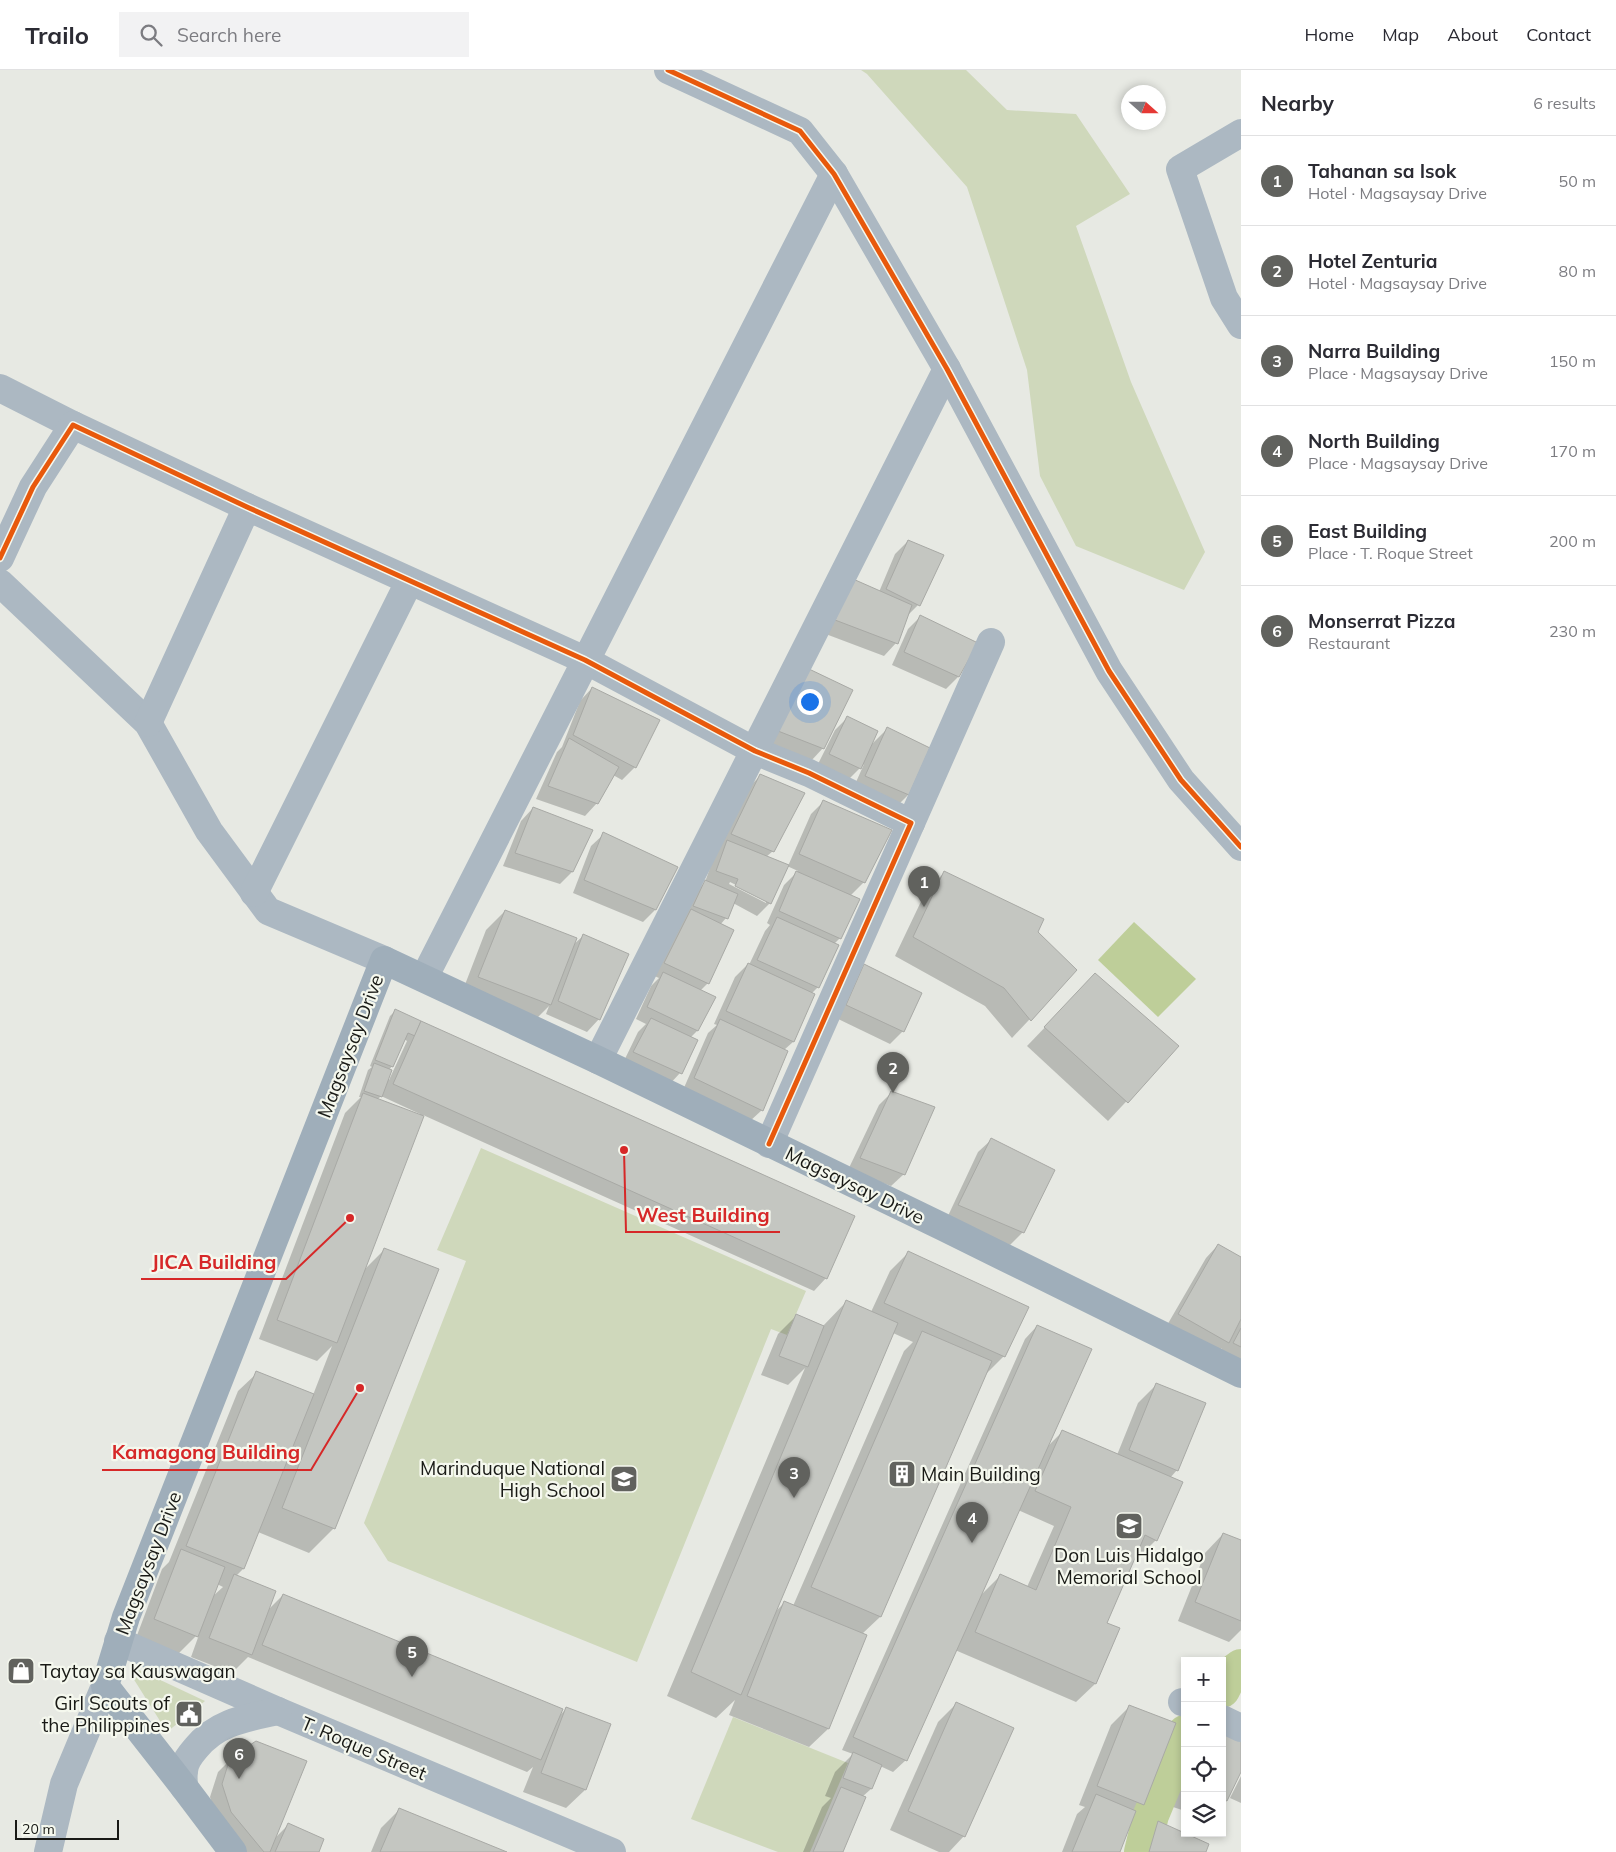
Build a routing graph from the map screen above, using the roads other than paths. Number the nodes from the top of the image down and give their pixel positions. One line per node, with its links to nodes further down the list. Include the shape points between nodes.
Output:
1 (668, 70): 3 (street, via 800,131)
2 (1241, 133): 4 (street, via 1180,169)
3 (834, 174): 6 (street); 14 (street)
4 (1233, 293): 5 (street)
5 (1241, 325)
6 (947, 369): 16 (street); 18 (street, via 1109,671 1181,780)
7 (0, 388): 8 (street)
8 (73, 425): 9 (street); 10 (street, via 32,487)
9 (247, 507): 12 (street); 15 (street)
10 (0, 558)
11 (0, 582): 15 (street)
12 (409, 582): 14 (street); 19 (street)
13 (991, 642): 17 (street)
14 (585, 660): 16 (street); 21 (street)
15 (148, 723): 19 (street, via 209,831)
16 (755, 751): 17 (street); 22 (street)
17 (911, 822): 23 (street)
18 (1241, 846)
19 (254, 893): 20 (street, via 268,911)
20 (384, 960): 21 (main road, Magsaysay Drive); 25 (main road, Magsaysay Drive)
21 (424, 978): 22 (main road, Magsaysay Drive)
22 (598, 1060): 23 (main road, Magsaysay Drive)
23 (769, 1144): 24 (main road, Magsaysay Drive)
24 (1241, 1374)
25 (118, 1641): 26 (main road, Magsaysay Drive); 27 (street, T. Roque Street)
26 (105, 1686): 28 (main road); 29 (street, via 64,1784)
27 (278, 1711): 28 (street, via 238,1719 218,1728 188,1758); 31 (street, T. Roque Street)
28 (184, 1787): 30 (main road)
29 (48, 1852)
30 (233, 1852)
31 (612, 1852)

